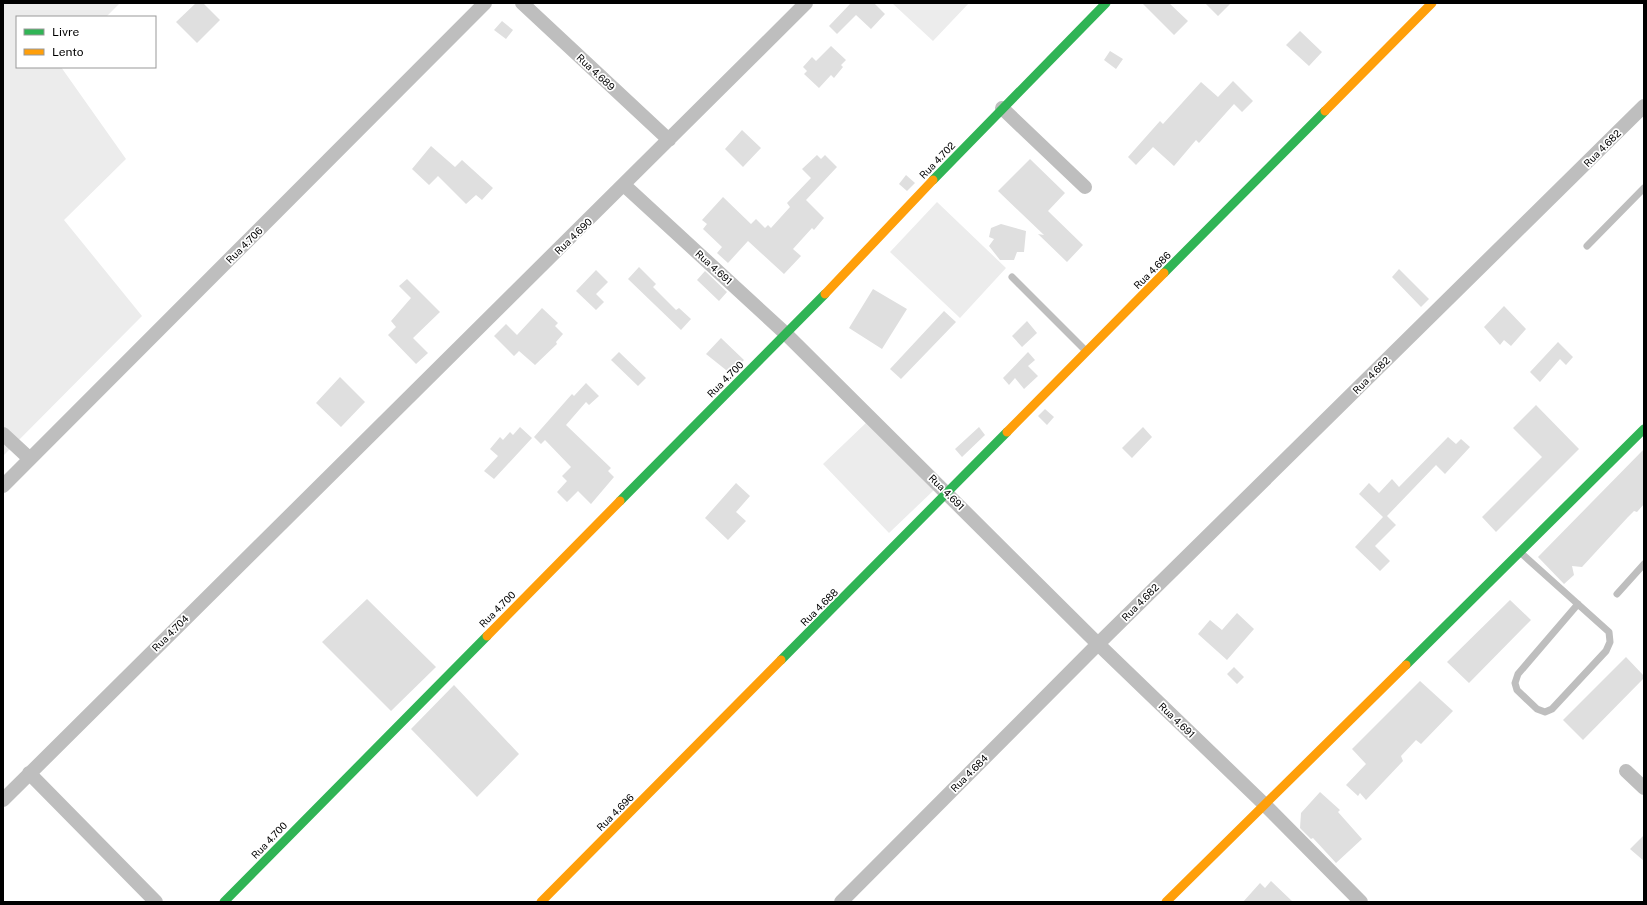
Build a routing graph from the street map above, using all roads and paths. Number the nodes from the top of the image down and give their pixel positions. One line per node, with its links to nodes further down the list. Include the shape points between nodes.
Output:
1 (484, 3): 18 (street, Rua 4.706)
2 (522, 3): 8 (street, Rua 4.689)
3 (806, 3): 8 (street, Rua 4.690)
4 (1106, 3): 7 (street, Rua 4.702)
5 (1432, 3): 15 (street, Rua 4.686)
6 (1644, 106): 26 (street, Rua 4.682)
7 (1002, 108): 10 (street); 14 (street, Rua 4.702)
8 (669, 140): 9 (street, Rua 4.690)
9 (624, 185): 14 (street, Rua 4.691); 19 (street, Rua 4.690)
10 (1085, 187)
11 (1644, 188): 12 (lane)
12 (1587, 246)
13 (1012, 276): 15 (lane)
14 (786, 334): 21 (street, Rua 4.691); 34 (street, Rua 4.700)
15 (1086, 351): 21 (street, Rua 4.686)
16 (1644, 429): 22 (street)
17 (3, 434): 18 (street)
18 (30, 459): 20 (street, Rua 4.706)
19 (338, 466): 29 (street, Rua 4.704)
20 (3, 486)
21 (947, 492): 26 (street, Rua 4.691); 27 (street, Rua 4.688)
22 (1519, 551): 25 (lane); 32 (street)
23 (1644, 564): 24 (lane)
24 (1617, 594)
25 (1578, 604): 25 (lane, via 1609,632 1610,642 1606,651 1552,709 1545,712 1537,709 1517,690 1515,683 1518,674)
26 (1098, 644): 32 (street, Rua 4.691); 36 (street, Rua 4.684)
27 (706, 737): 35 (street, Rua 4.696)
28 (1626, 771): 30 (street)
29 (29, 773): 31 (street, Rua 4.704); 33 (street)
30 (1644, 788)
31 (3, 800)
32 (1264, 804): 37 (street); 38 (street, Rua 4.691)
33 (156, 902)
34 (224, 902)
35 (541, 902)
36 (841, 902)
37 (1166, 902)
38 (1361, 902)

